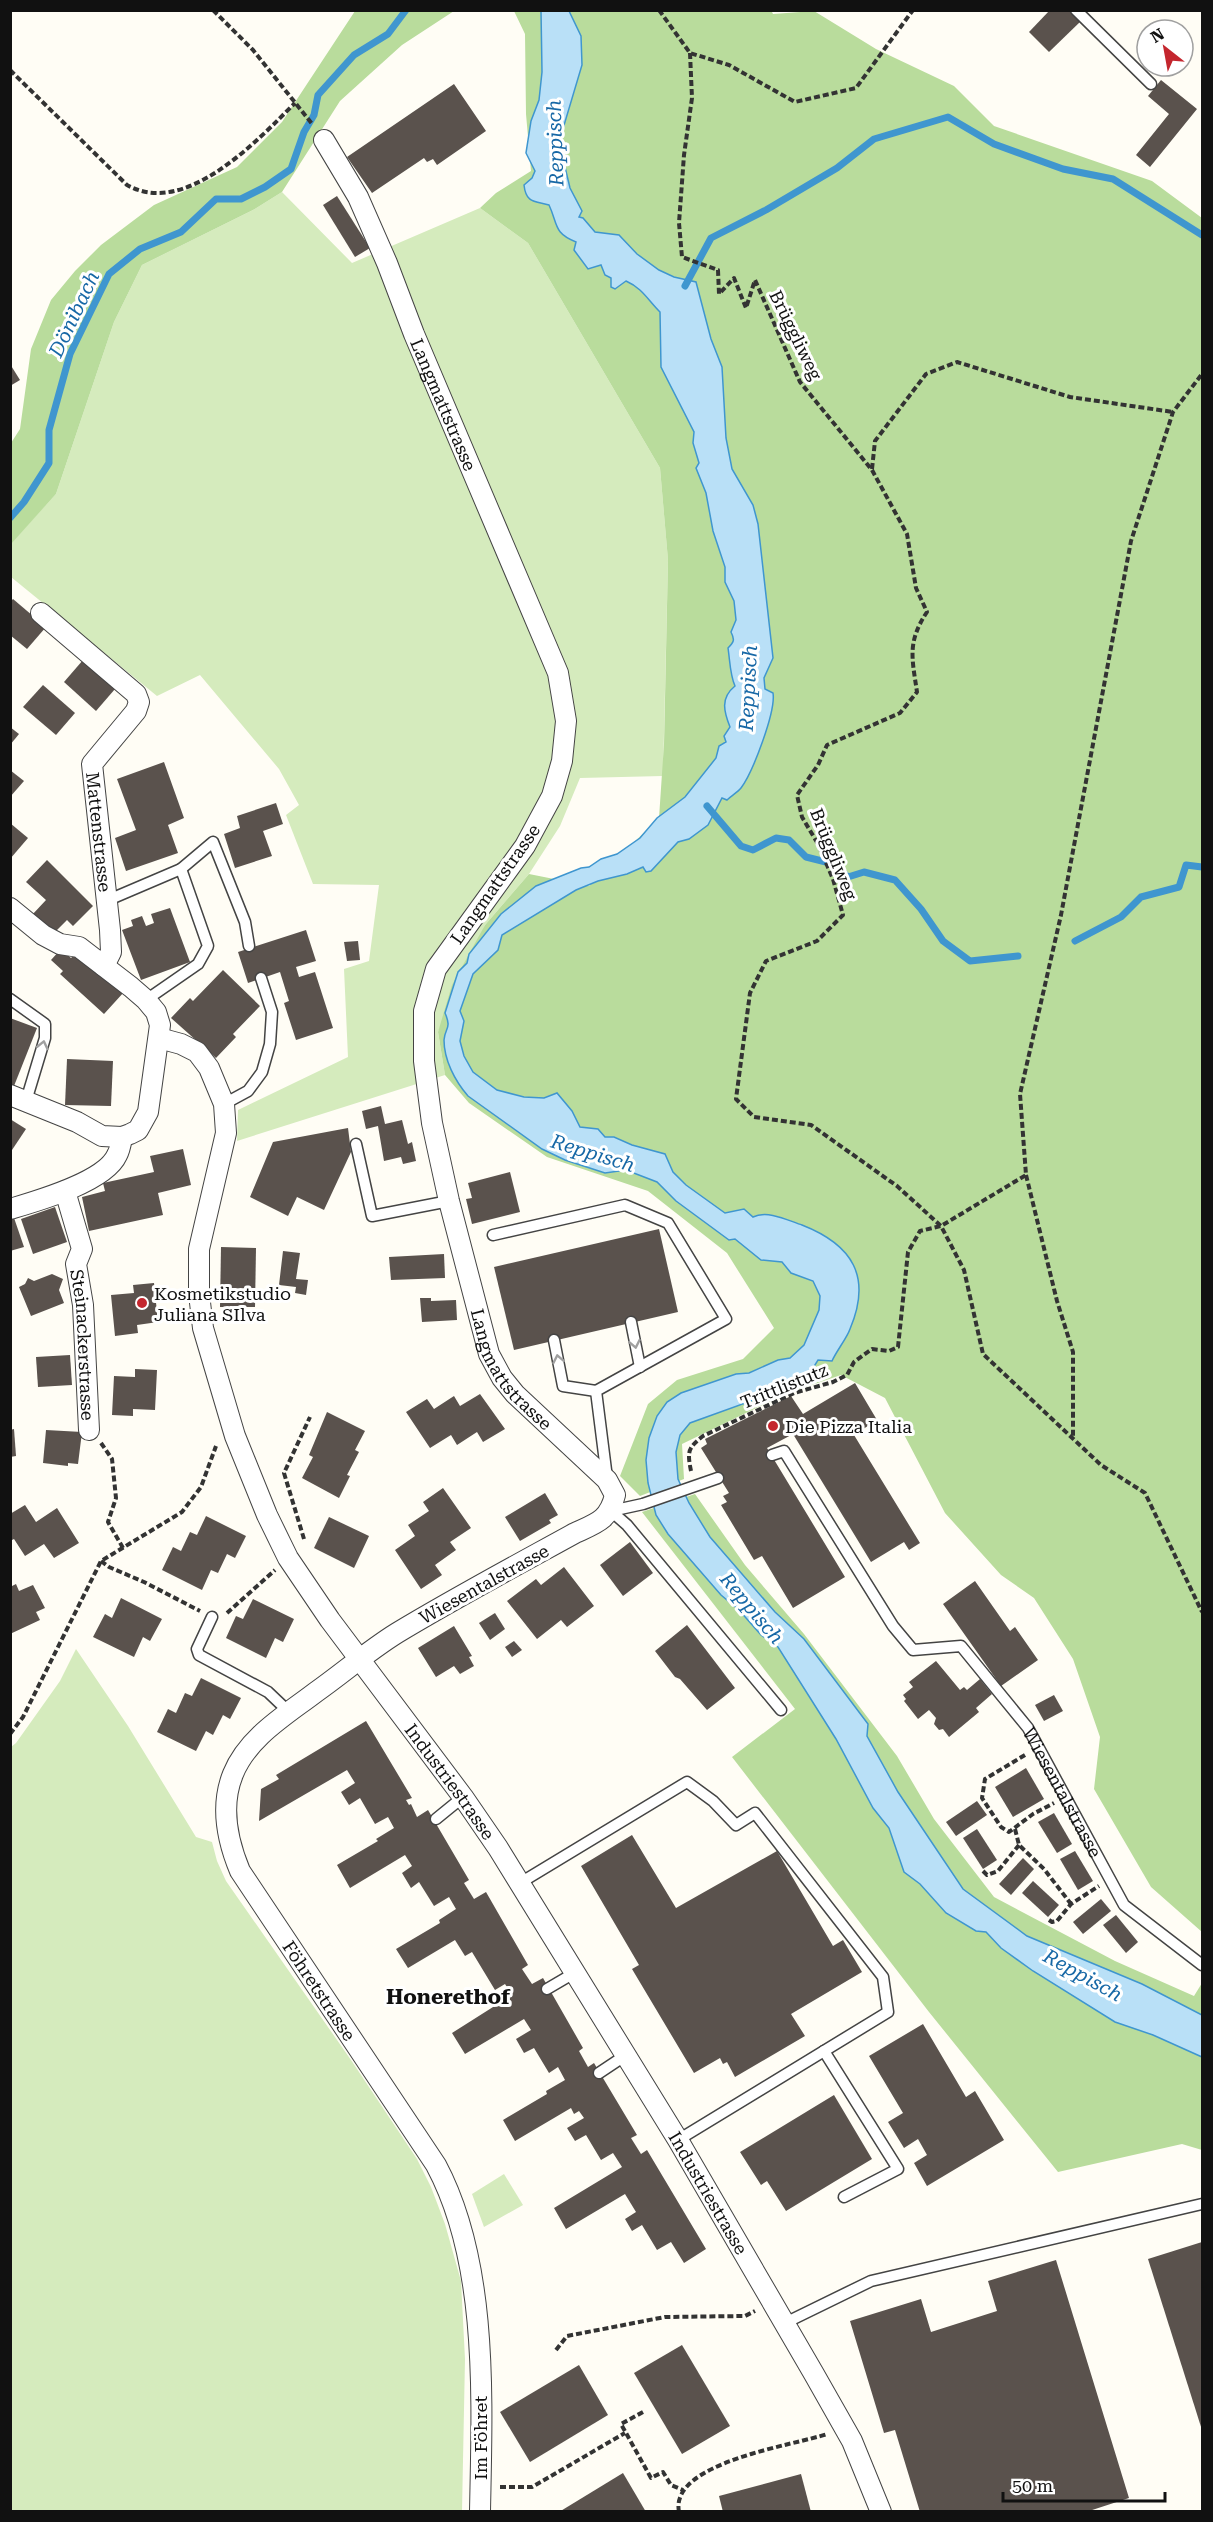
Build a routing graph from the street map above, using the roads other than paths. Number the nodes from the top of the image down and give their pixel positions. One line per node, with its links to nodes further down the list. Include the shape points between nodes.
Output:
1 (1076, 10): 2 (lane)
2 (1151, 84)
3 (319, 133): 19 (street, Langmattstrasse, via 358,197 539,624 558,673 566,721 562,760 552,796 525,846 436,969 424,1011 424,1061)
4 (41, 613): 6 (street, Mattenstrasse, via 136,694 139,702 136,711 92,764)
5 (181, 869): 6 (lane); 8 (lane, via 213,842 244,922); 12 (lane, via 208,946 198,964)
6 (106, 901): 9 (street, Mattenstrasse, via 111,952)
7 (10, 908): 9 (street, via 43,934 60,944 79,947)
8 (249, 946)
9 (104, 966): 12 (street)
10 (261, 978): 15 (lane, via 272,1012 270,1044 262,1072 248,1091)
11 (10, 999): 14 (lane, one-way to 11, via 45,1038 45,1024)
12 (146, 1000): 13 (street, via 156,1012)
13 (159, 1038): 15 (street, Industriestrasse, via 197,1052); 16 (street, via 148,1112 138,1130)
14 (18, 1098): 16 (street, via 102,1136)
15 (224, 1104): 32 (street, Industriestrasse, via 226,1133 199,1249 203,1328 235,1436 267,1515 288,1558)
16 (122, 1137): 18 (street, via 117,1157 98,1174)
17 (356, 1144): 19 (lane, via 372,1216)
18 (65, 1191): 20 (street); 26 (street, Steinackerstrasse, via 82,1249 76,1264 83,1305)
19 (448, 1201): 29 (street, Langmattstrasse, via 481,1328 502,1378 514,1394)
20 (10, 1209)
21 (493, 1235): 24 (lane, via 625,1205 668,1223 726,1319)
22 (631, 1322): 24 (lane, one-way to 24)
23 (554, 1340): 25 (lane, one-way to 23, via 563,1386)
24 (640, 1366): 25 (lane)
25 (596, 1391): 29 (lane)
26 (89, 1430)
27 (772, 1455): 38 (lane, Wiesentalstrasse, via 784,1451 893,1626 913,1650 961,1646 1028,1728 1124,1905)
28 (718, 1478): 30 (lane)
29 (607, 1480): 30 (street, via 615,1495)
30 (611, 1511): 32 (street, Wiesentalstrasse, via 600,1521 451,1602); 33 (lane, via 627,1525)
31 (212, 1617): 34 (lane, via 197,1649 199,1655 268,1692)
32 (358, 1659): 34 (street, Föhretstrasse); 35 (street, Industriestrasse)
33 (781, 1710)
34 (289, 1712): 48 (street, Föhretstrasse, via 257,1737 233,1773 226,1803 231,1849 240,1871 446,2184 470,2259)
35 (463, 1797): 36 (lane); 37 (street, Industriestrasse)
36 (436, 1819)
37 (520, 1883): 39 (street, Industriestrasse); 41 (lane, via 687,1782 736,1825 755,1813 884,1977 888,2012)
38 (1203, 1965)
39 (576, 1972): 40 (lane); 42 (street, Industriestrasse)
40 (547, 1989)
41 (824, 2051): 44 (lane); 45 (lane, via 898,2169)
42 (626, 2055): 43 (lane); 44 (street, Industriestrasse)
43 (599, 2073)
44 (678, 2140): 47 (street, Industriestrasse)
45 (844, 2197)
46 (1203, 2205): 47 (lane, via 871,2281)
47 (785, 2323): 50 (street, Industriestrasse, via 844,2428)
48 (480, 2365): 49 (street, Im Föhret)
49 (480, 2511)
50 (881, 2511)

